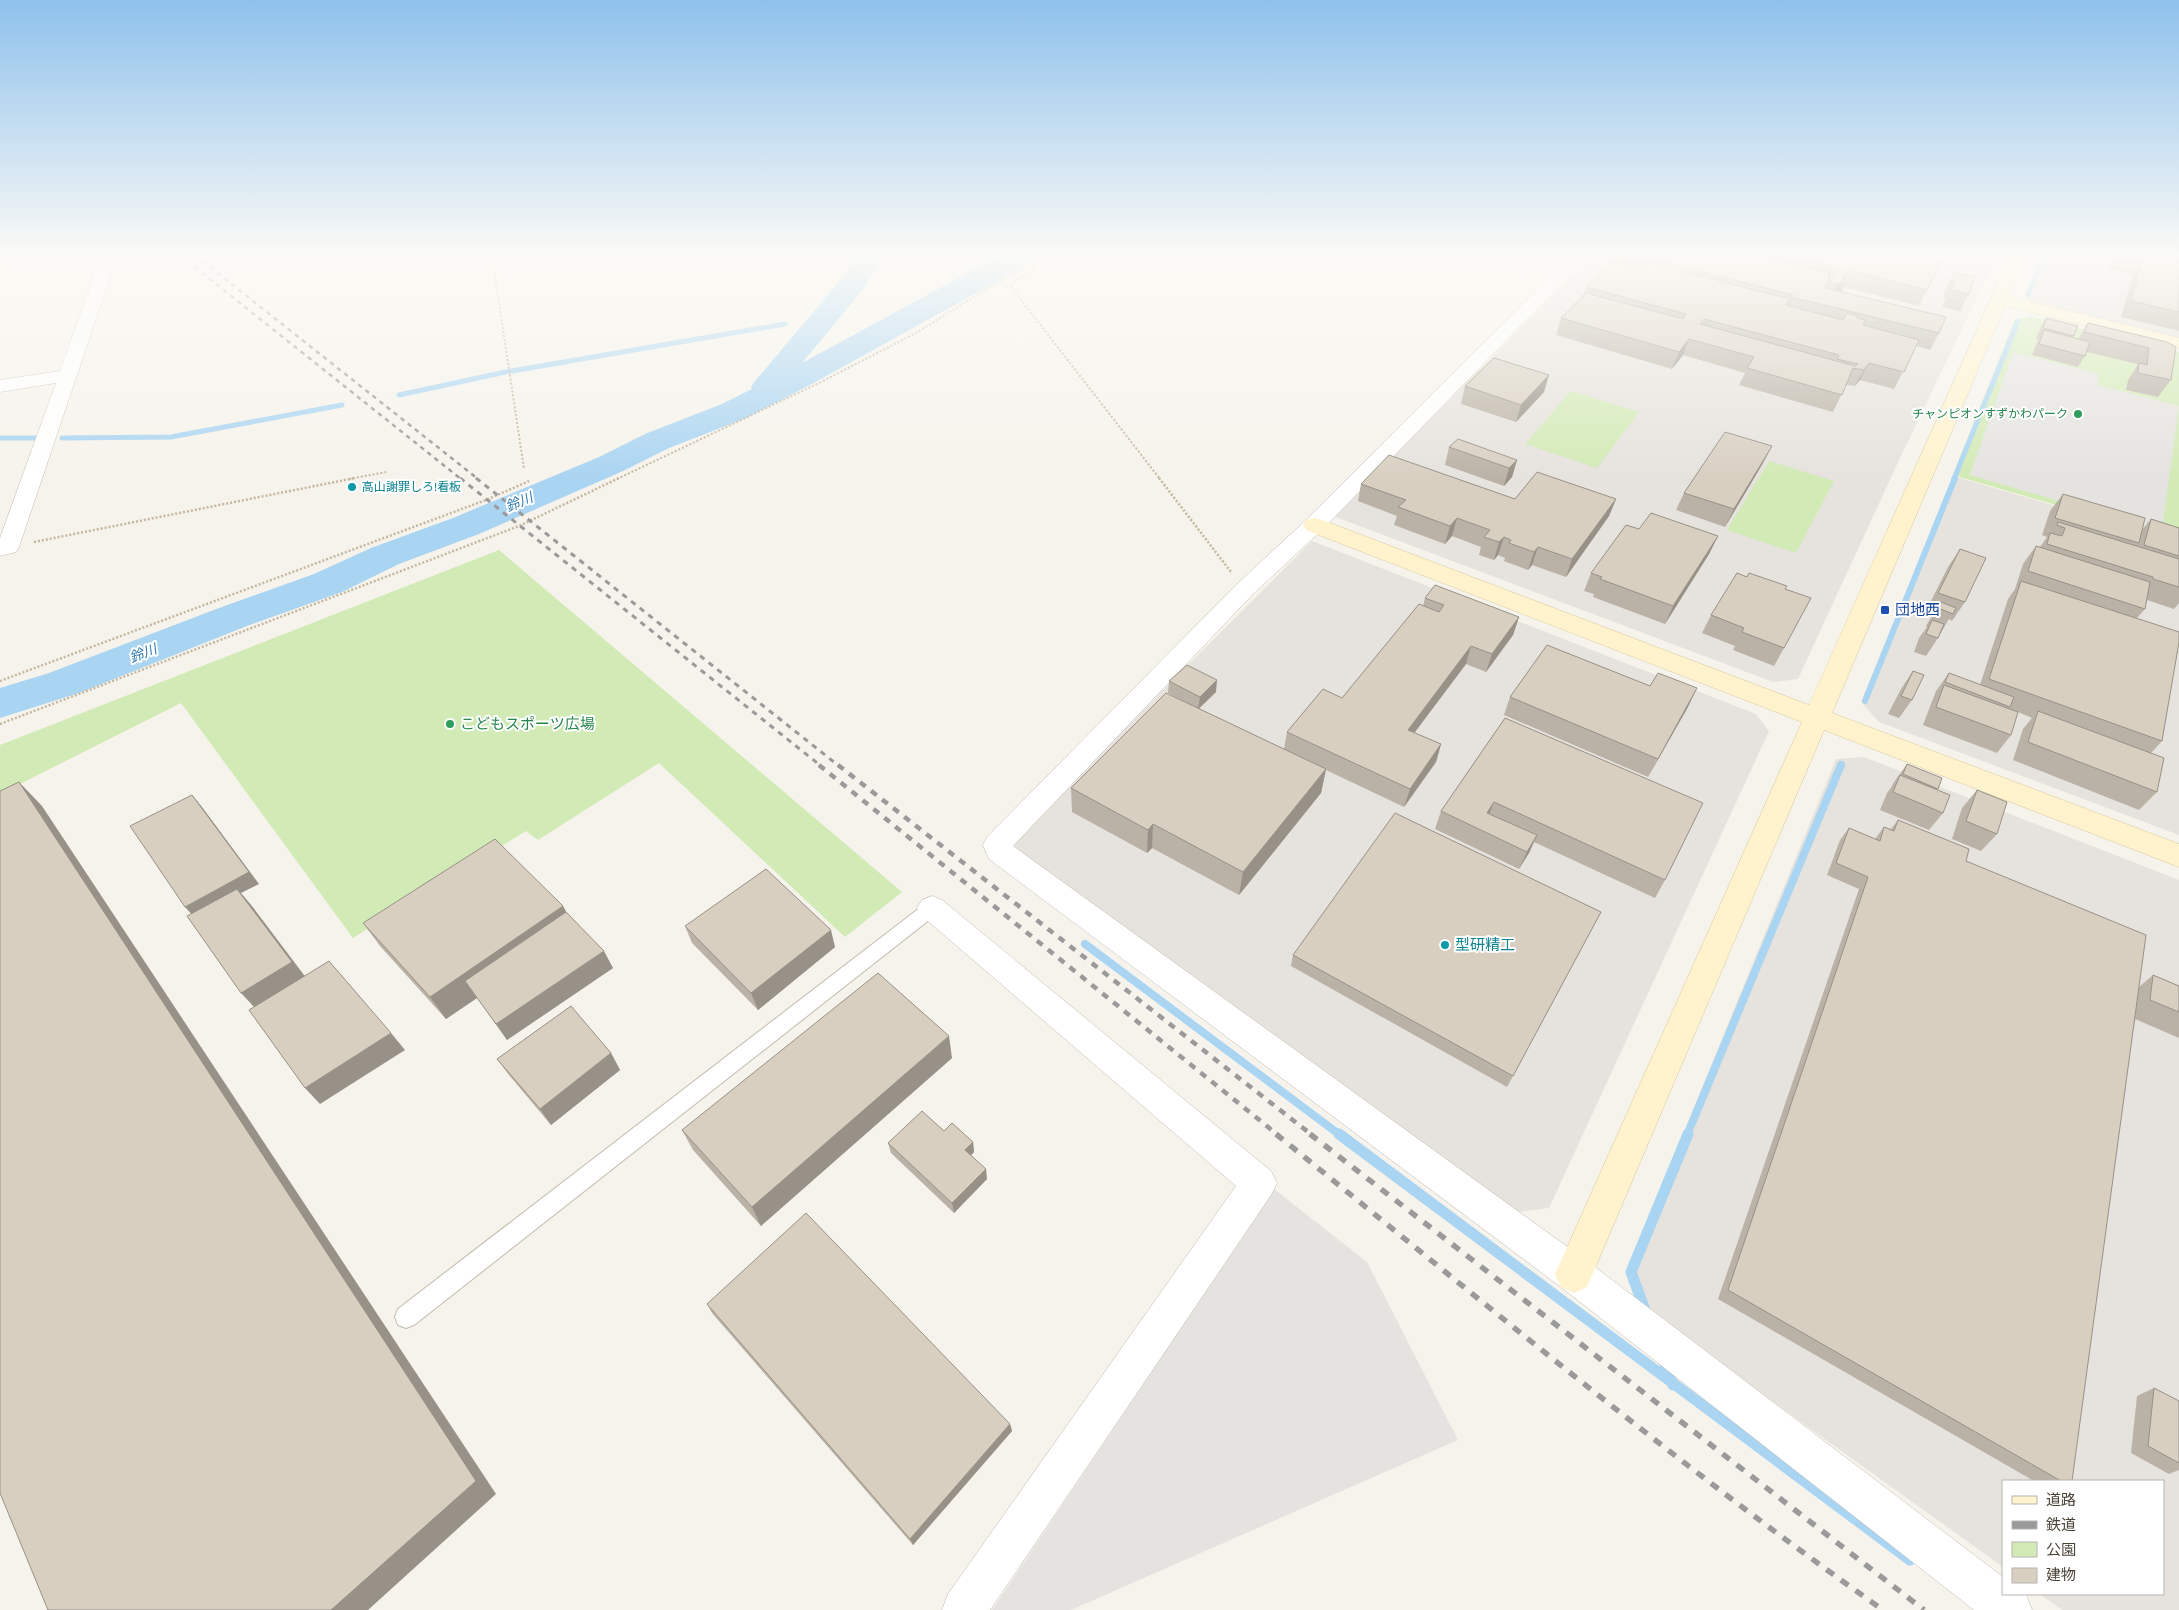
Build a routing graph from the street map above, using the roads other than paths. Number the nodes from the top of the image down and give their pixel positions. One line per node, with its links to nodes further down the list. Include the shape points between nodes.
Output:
1 (84, 331): 6 (street)
2 (1506, 331): 8 (street)
3 (1985, 331): 10 (street)
4 (2130, 331): 5 (street)
5 (2179, 343)
6 (69, 375): 7 (street); 9 (street)
7 (0, 386)
8 (1314, 525): 10 (street); 13 (street, via 1245,589 997,845 999,851)
9 (4, 548)
10 (1818, 718): 11 (street); 13 (street)
11 (2179, 856)
12 (932, 908): 14 (lane); 15 (street, via 1259,1182)
13 (1574, 1274): 16 (street)
14 (406, 1317)
15 (964, 1610)
16 (2010, 1610)

